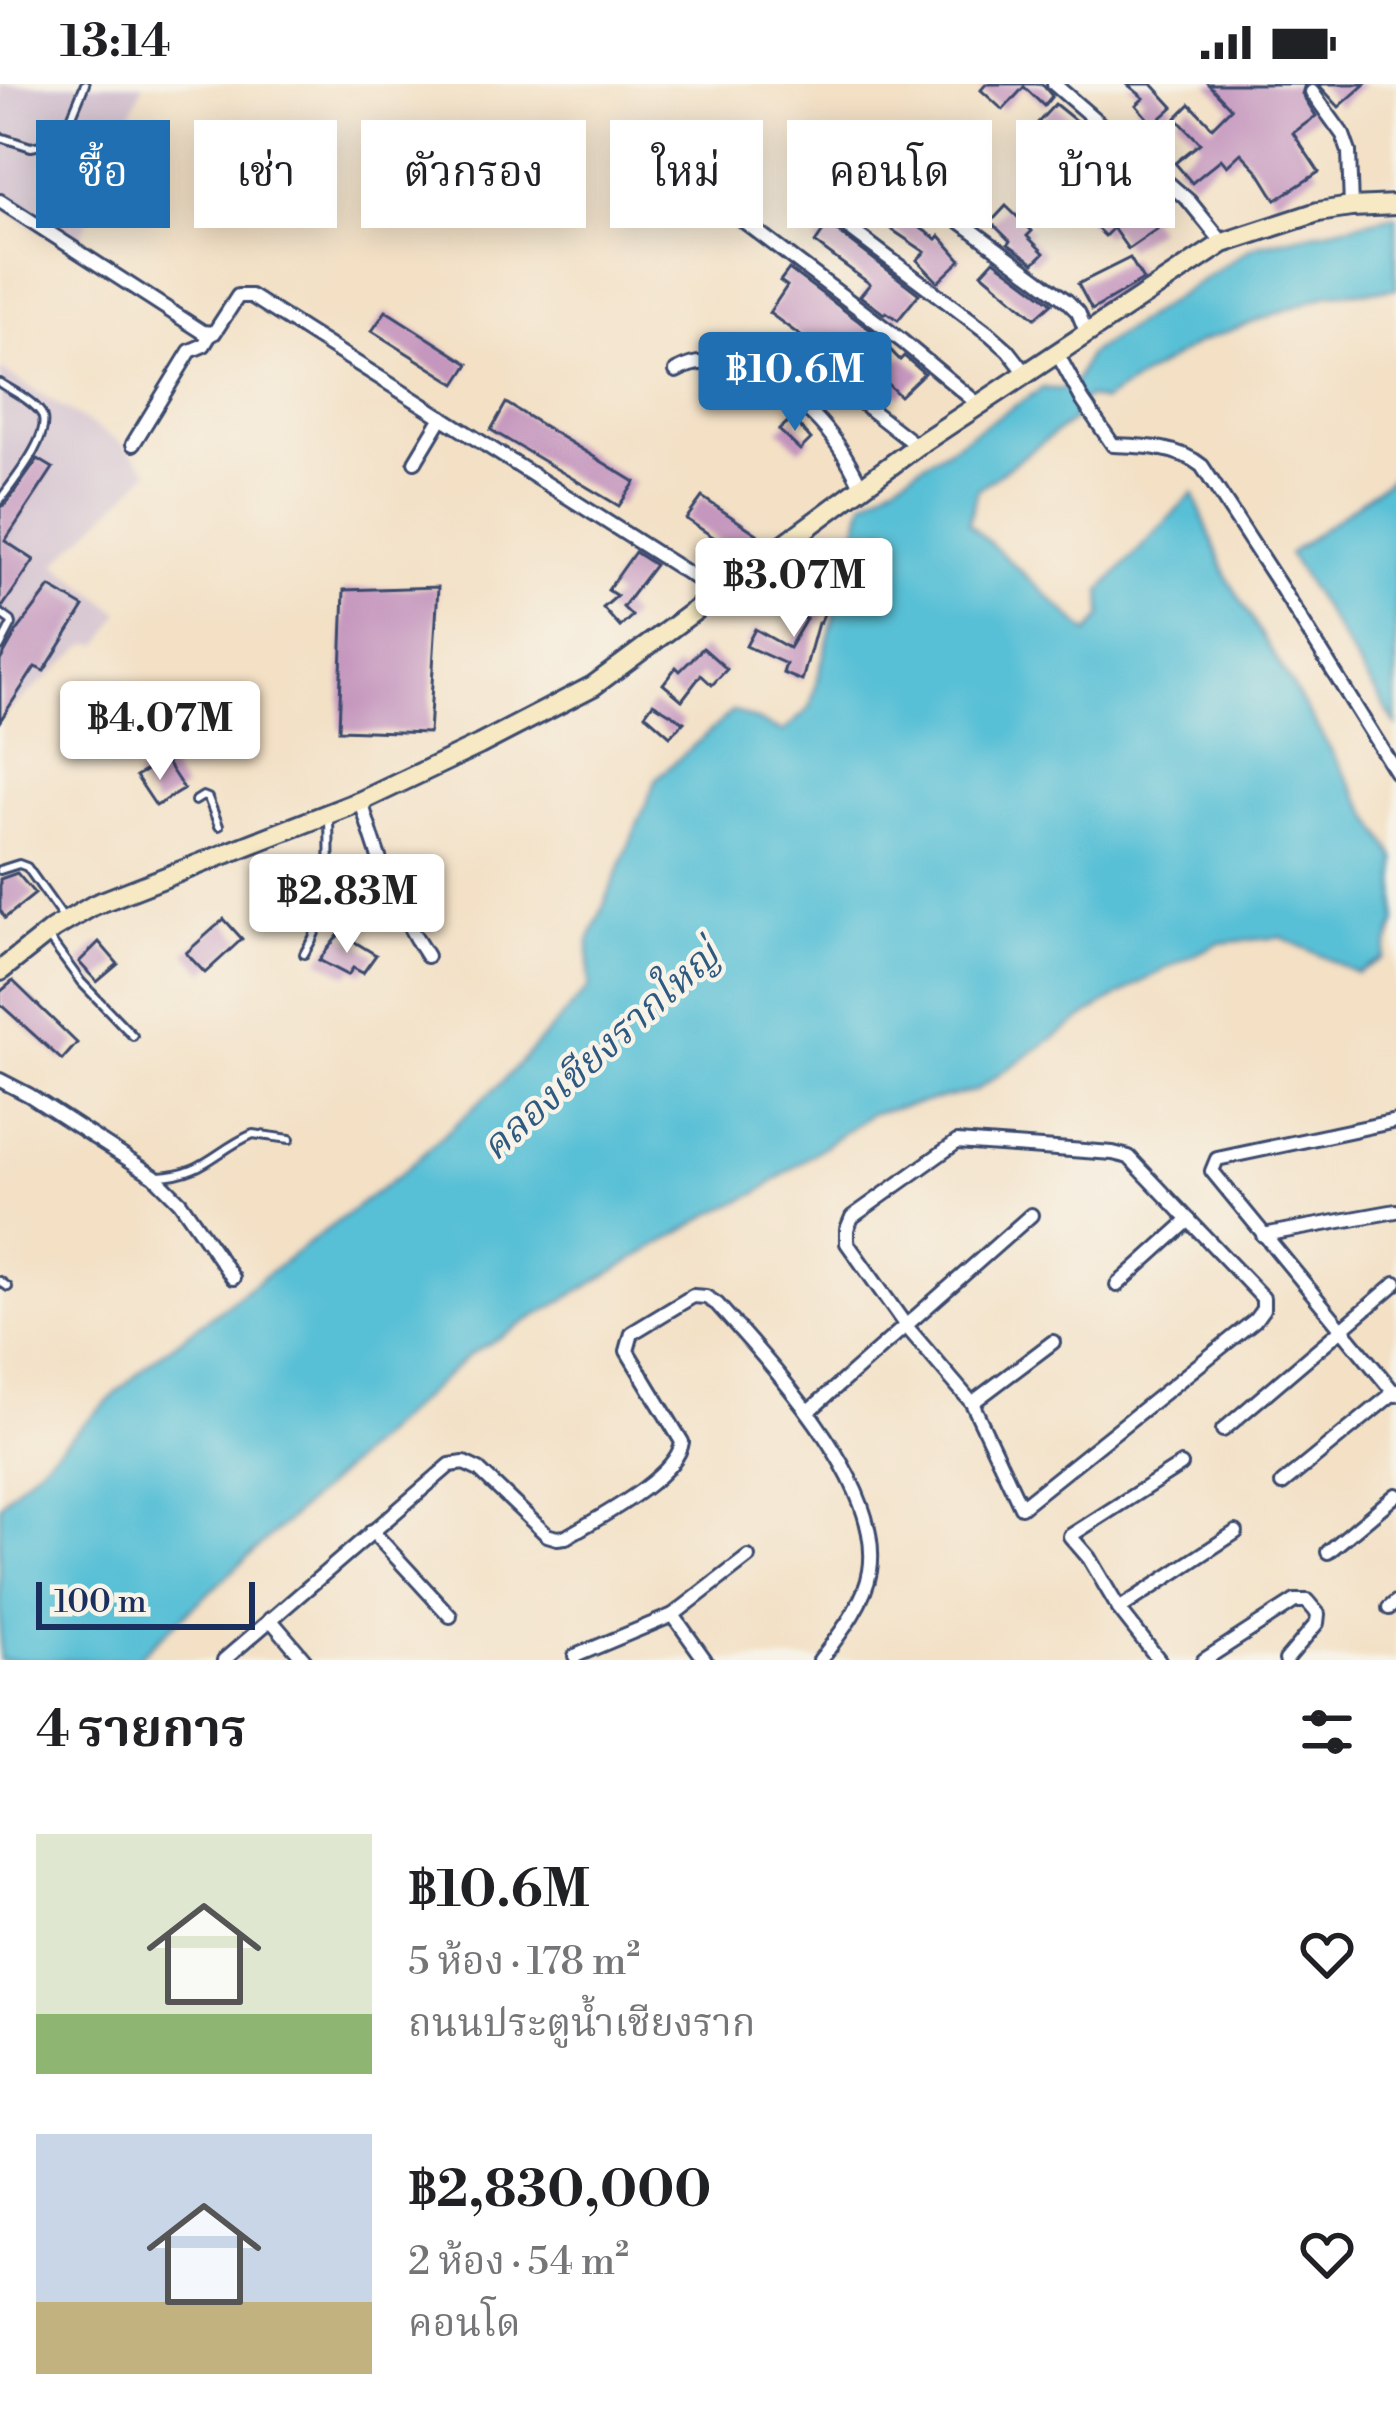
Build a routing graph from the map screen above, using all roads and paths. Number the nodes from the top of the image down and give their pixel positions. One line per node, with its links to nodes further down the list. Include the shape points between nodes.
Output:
1 (85, 84): 5 (lane, via 56,142 31,147)
2 (1054, 84): 4 (street)
3 (1312, 92): 9 (street, via 1349,152)
4 (1095, 120)
5 (0, 137)
6 (1175, 188): 13 (street)
7 (0, 200): 15 (street)
8 (1396, 206): 9 (street)
9 (1351, 207): 13 (street)
10 (752, 228): 21 (street)
11 (969, 228): 14 (street, via 1067,301)
12 (850, 229): 18 (street, via 991,334)
13 (1223, 243): 14 (street)
14 (1087, 334): 16 (street)
15 (210, 335): 22 (street, via 246,295); 23 (street, via 190,351)
16 (1057, 353): 18 (street); 31 (street, via 1113,445 1168,450 1202,466)
17 (676, 371): 26 (street, via 704,361 786,392 845,452)
18 (1026, 373): 21 (street)
19 (826, 375): 24 (street)
20 (0, 383): 27 (lane, via 44,418 35,448)
21 (978, 404): 24 (street)
22 (442, 417): 25 (street); 28 (street)
23 (134, 444)
24 (917, 446): 26 (street)
25 (415, 462)
26 (861, 486): 28 (street)
27 (0, 500)
28 (718, 593): 33 (street, via 593,686)
29 (0, 613): 30 (lane, via 11,621)
30 (1, 642)
31 (1396, 772)
32 (195, 801): 35 (lane, via 208,798)
33 (361, 801): 34 (street); 40 (street, via 385,880)
34 (329, 813): 37 (street, via 226,845); 39 (lane, via 326,908)
35 (219, 826)
36 (0, 870): 37 (lane, via 27,867)
37 (66, 922): 38 (street)
38 (46, 934): 41 (street); 42 (lane)
39 (304, 954)
40 (427, 956)
41 (0, 971)
42 (133, 1036)
43 (0, 1081): 46 (street)
44 (1396, 1121): 50 (street, via 1217,1159 1212,1171)
45 (290, 1139): 46 (lane, via 253,1134 194,1170)
46 (154, 1176): 51 (street)
47 (1396, 1211): 50 (street)
48 (1031, 1215): 54 (street)
49 (1189, 1220): 53 (street); 54 (street, via 1129,1156 957,1142 852,1217 847,1229 847,1243); 58 (street, via 1263,1298 1255,1320 1022,1507)
50 (1263, 1235): 55 (street)
51 (233, 1278)
52 (1396, 1283): 55 (street)
53 (1117, 1286)
54 (906, 1327): 58 (street); 59 (street)
55 (1341, 1329): 57 (street); 60 (street)
56 (1053, 1342): 58 (street)
57 (1395, 1392): 62 (street)
58 (972, 1402)
59 (808, 1412): 64 (street, via 717,1304 693,1296 628,1341 682,1442 675,1460 632,1498 556,1538 464,1463 449,1465); 76 (street, via 868,1523 870,1572 850,1621)
60 (1222, 1430)
61 (1181, 1465): 68 (street, via 1070,1536)
62 (1282, 1484)
63 (1396, 1495): 66 (street)
64 (372, 1531): 70 (street); 71 (street)
65 (1236, 1532): 68 (street)
66 (1328, 1552)
67 (748, 1557): 69 (street)
68 (1119, 1609): 77 (street)
69 (674, 1615): 72 (street); 75 (street)
70 (450, 1616)
71 (270, 1619): 73 (street); 74 (street)
72 (575, 1656)
73 (224, 1660)
74 (305, 1660)
75 (705, 1660)
76 (820, 1660)
77 (1159, 1660)
78 (1204, 1660): 79 (street, via 1301,1599 1317,1623)
79 (1286, 1660)

